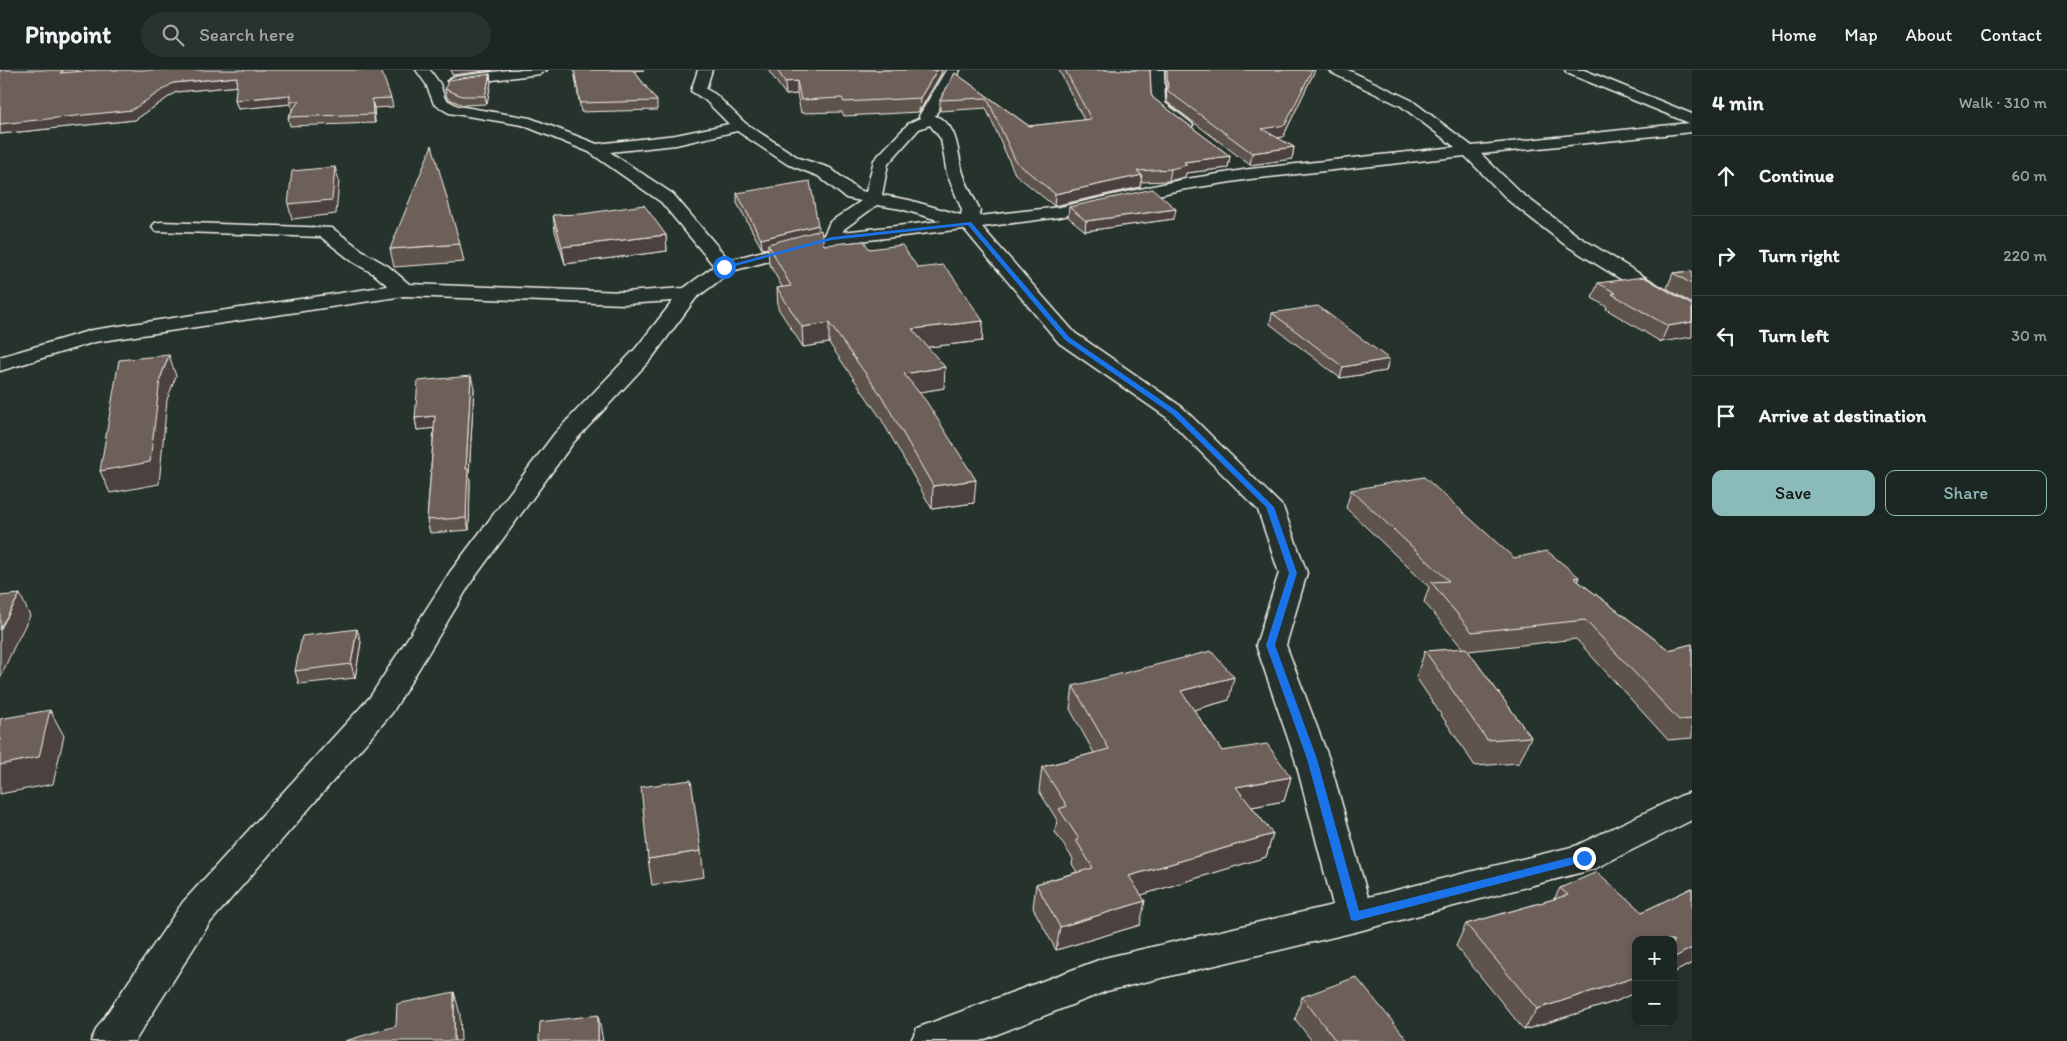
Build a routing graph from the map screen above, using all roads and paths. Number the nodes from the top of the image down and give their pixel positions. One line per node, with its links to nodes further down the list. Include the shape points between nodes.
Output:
1 (540, 70): 7 (street)
2 (953, 70): 9 (street, via 927,116)
3 (1157, 70): 12 (street, via 1158,105)
4 (1336, 70): 14 (street, via 1406,103)
5 (1572, 70): 8 (street)
6 (700, 71): 10 (street, via 698,91 710,97)
7 (428, 77): 13 (street, via 439,101 454,110 524,121)
8 (1692, 119)
9 (929, 120): 15 (street, via 914,126 880,163); 16 (street, via 935,121 949,139 955,174 971,210)
10 (740, 126): 13 (street, via 676,140); 15 (street, via 793,161 824,172 852,194)
11 (1692, 128): 14 (street)
12 (1196, 134)
13 (596, 149): 19 (street, via 666,198)
14 (1468, 150): 16 (street, via 1242,169 1060,212); 22 (street, via 1515,198 1571,240)
15 (873, 199): 16 (street); 18 (street, via 836,226)
16 (969, 223): 18 (street); 25 (street, via 1067,338 1174,412 1270,507 1293,573 1271,645 1312,759)
17 (161, 227): 20 (street, via 326,232)
18 (832, 239): 19 (street)
19 (724, 267): 21 (street)
20 (404, 290): 21 (street, via 624,298); 23 (street, via 92,336)
21 (688, 294): 26 (street, via 644,353 564,438 465,570 381,705 196,912)
22 (1692, 315)
23 (0, 364)
24 (1692, 805): 25 (street, via 1584,858)
25 (1355, 916): 27 (street, via 1104,975)
26 (112, 1041)
27 (932, 1041)

